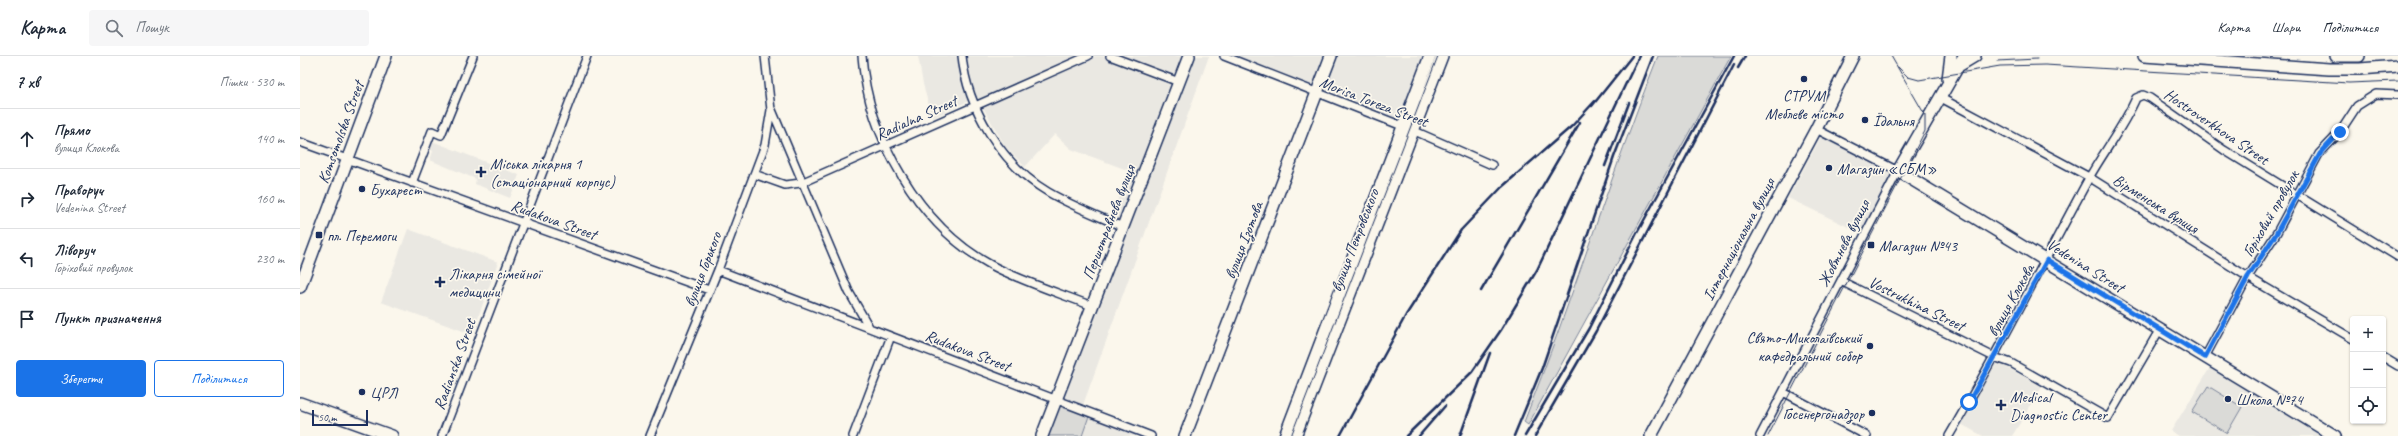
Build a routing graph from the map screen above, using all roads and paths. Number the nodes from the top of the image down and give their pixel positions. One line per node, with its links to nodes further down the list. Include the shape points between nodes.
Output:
1 (386, 56): 34 (main road, Komsomolska Street)
2 (472, 56): 39 (street, via 442,135 432,131)
3 (587, 56): 42 (street, Radianska Street)
4 (765, 56): 29 (street)
5 (862, 56): 33 (street, via 870,101)
6 (962, 56): 28 (street, via 966,81)
7 (1088, 56): 28 (street, Radialna Street)
8 (1110, 56): 23 (street)
9 (1189, 56): 23 (main road, Першотравнева вулиця)
10 (1224, 56): 24 (street, Morisa Toreza Street)
11 (1331, 56): 24 (main road, вулиця Ізотова)
12 (1430, 56): 30 (main road, вулиця Петровського)
13 (1442, 56): 30 (main road, вулиця Петровського)
14 (1853, 56): 31 (main road, Інтернаціональна вулиця)
15 (1951, 56): 25 (main road)
16 (1964, 56): 21 (main road, Жовтнева вулиця)
17 (1975, 56): 21 (main road)
18 (2144, 56): 22 (main road, via 2329,69)
19 (2336, 56): 20 (main road)
20 (2359, 56)
21 (1958, 66): 25 (main road, Жовтнева вулиця)
22 (2398, 66)
23 (1179, 82): 43 (main road, Першотравнева вулиця)
24 (1316, 94): 30 (street, Morisa Toreza Street); 69 (main road, вулиця Ізотова)
25 (1943, 94): 36 (main road, Жовтнева вулиця); 38 (street, Вірменська вулиця)
26 (2398, 94): 41 (street, Горіховий провулок, via 2376,94 2357,106 2340,132 2320,154)
27 (2143, 95): 38 (street, вулиця Клокова, via 2136,98); 41 (street, Hostroverkhova Street, via 2224,150)
28 (976, 106): 33 (street, Radialna Street); 43 (street, via 996,142 1011,161 1046,191)
29 (772, 110): 37 (street, вулиця Горького, via 765,145); 40 (street)
30 (1408, 129): 35 (street, Morisa Toreza Street); 70 (main road, вулиця Петровського); 71 (main road, вулиця Петровського)
31 (1816, 129): 36 (street, Vedenina Street); 72 (main road, Інтернаціональна вулиця)
32 (300, 142): 34 (street, Rudakova Street)
33 (886, 146): 40 (street, Radialna Street); 51 (street, via 900,175 928,212 971,251 991,264 1034,284)
34 (347, 160): 39 (street, Rudakova Street); 49 (main road, Komsomolska Street)
35 (1492, 165)
36 (1898, 171): 45 (main road, Vedenina Street); 48 (street, Жовтнева вулиця)
37 (754, 174): 40 (street, Radialna Street, via 785,185); 46 (street, вулиця Горького)
38 (2090, 177): 45 (street, вулиця Клокова); 47 (street, Вірменська вулиця)
39 (412, 183): 42 (street, Rudakova Street)
40 (802, 184): 52 (street, via 849,292)
41 (2297, 195): 44 (street, Hostroverkhova Street); 47 (street, Горіховий провулок)
42 (523, 223): 50 (street, Rudakova Street); 64 (street, Radianska Street)
43 (1123, 227): 51 (main road, Першотравнева вулиця)
44 (2398, 257)
45 (2047, 260): 53 (main road, Vedenina Street); 56 (street, вулиця Клокова)
46 (718, 270): 50 (street, вулиця Горького); 52 (street, Rudakova Street)
47 (2248, 277): 55 (street, Вірменська вулиця); 57 (street, Горіховий провулок)
48 (1842, 281): 56 (street, Vostrukhina Street); 60 (street, Жовтнева вулиця)
49 (300, 287)
50 (709, 290): 65 (street, вулиця Горького)
51 (1092, 306): 61 (main road, Першотравнева вулиця)
52 (869, 328): 54 (street, Rudakova Street)
53 (2160, 329): 56 (street, Vostrukhina Street, via 2108,418 2018,367); 57 (main road, Vedenina Street)
54 (891, 336): 61 (street, Rudakova Street); 66 (street)
55 (2350, 337)
56 (1994, 357): 75 (street, вулиця Клокова)
57 (2205, 357): 76 (main road, Vedenina Street)
58 (2386, 359): 59 (street)
59 (2398, 366)
60 (1783, 392): 73 (street, Жовтнева вулиця); 74 (street)
61 (1056, 399): 67 (main road, Першотравнева вулиця); 68 (street, Rudakova Street)
62 (300, 403): 63 (main road)
63 (392, 436)
64 (442, 436)
65 (650, 436)
66 (853, 436)
67 (1042, 436)
68 (1151, 436)
69 (1185, 436)
70 (1285, 436)
71 (1295, 436)
72 (1651, 436)
73 (1760, 436)
74 (1866, 436)
75 (1949, 436)
76 (2335, 436)

